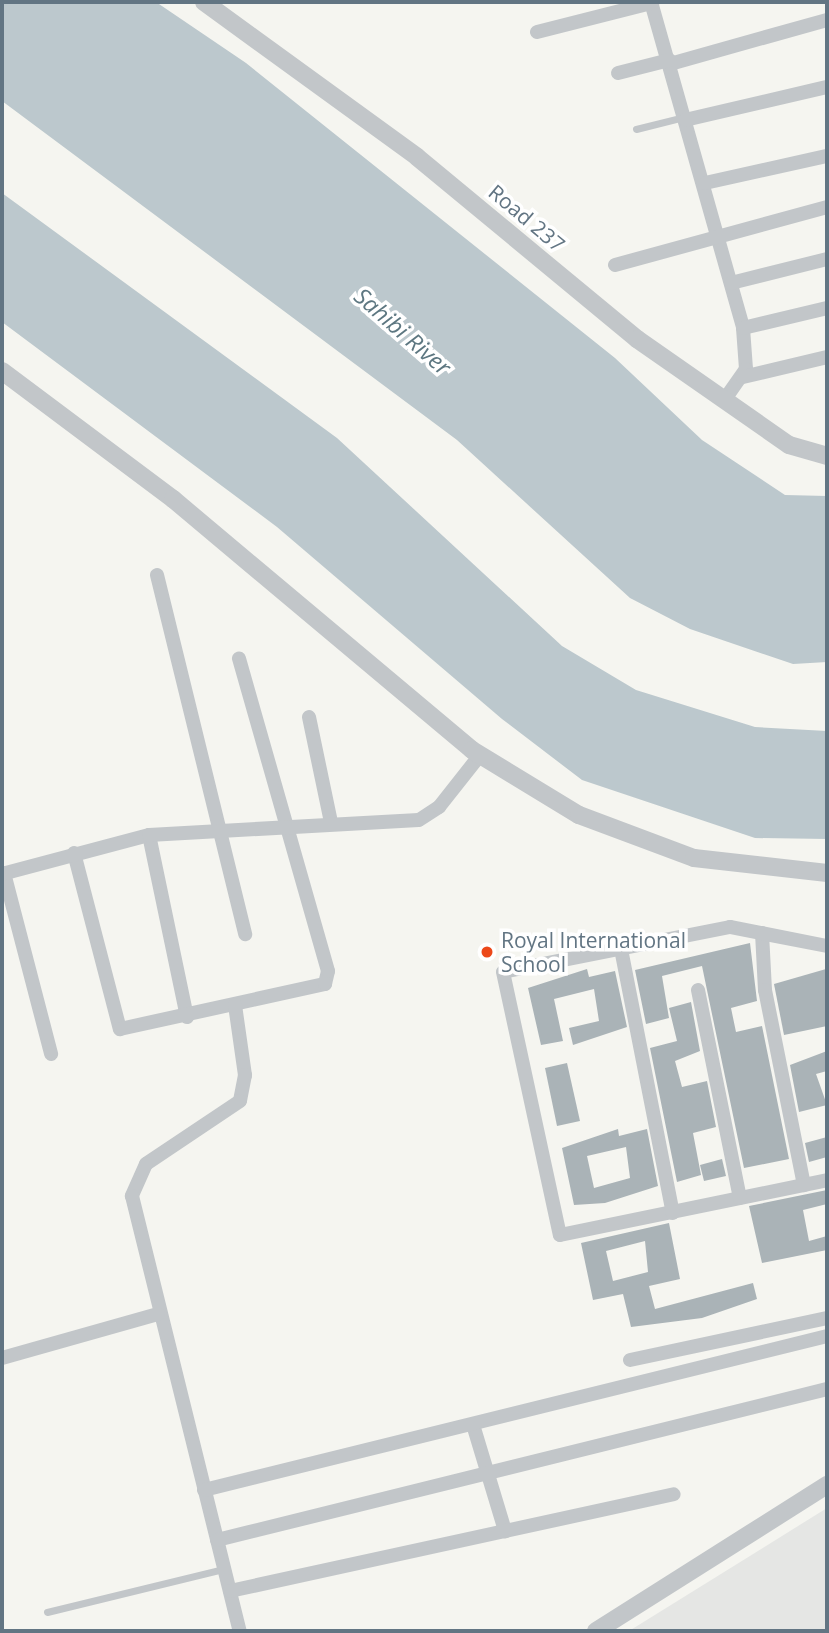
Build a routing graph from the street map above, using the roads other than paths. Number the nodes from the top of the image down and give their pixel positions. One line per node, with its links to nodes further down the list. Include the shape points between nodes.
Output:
1 (204, 2): 22 (street, Road 237, via 417,157 637,339)
2 (651, 3): 4 (street); 5 (street)
3 (827, 20): 5 (street)
4 (537, 32)
5 (670, 62): 6 (street); 8 (street)
6 (618, 73)
7 (827, 87): 8 (street)
8 (685, 118): 9 (lane); 11 (street)
9 (636, 129)
10 (827, 156): 11 (street)
11 (705, 183): 13 (street)
12 (827, 207): 13 (street)
13 (719, 234): 15 (street); 16 (street)
14 (827, 259): 16 (street)
15 (615, 265)
16 (731, 283): 18 (street)
17 (827, 307): 18 (street)
18 (743, 328): 21 (street)
19 (827, 357): 21 (street)
20 (2, 372): 27 (street, via 173,499)
21 (743, 377): 22 (street)
22 (724, 400): 23 (street, Road 237, via 789,445)
23 (827, 456)
24 (157, 575): 30 (street)
25 (240, 658): 29 (street)
26 (309, 717): 28 (street)
27 (480, 755): 28 (street, via 429,816); 33 (street, via 606,830 694,858)
28 (331, 822): 29 (street)
29 (288, 825): 30 (street); 40 (street, via 328,979 318,987)
30 (222, 830): 31 (street); 36 (street)
31 (149, 835): 32 (street); 41 (street)
32 (74, 853): 34 (street); 41 (street, via 120,1029)
33 (827, 873)
34 (3, 874): 42 (street)
35 (762, 933): 37 (street); 38 (street, via 730,927); 44 (street, via 765,990)
36 (245, 934)
37 (827, 946)
38 (621, 949): 46 (street); 46 (street, via 503,972 560,1235)
39 (698, 990): 45 (street)
40 (235, 1005): 41 (street); 47 (street, via 245,1076 240,1101 146,1164 132,1186)
41 (187, 1017)
42 (51, 1054)
43 (827, 1180): 44 (street)
44 (804, 1185): 45 (street)
45 (740, 1198): 46 (street)
46 (673, 1213)
47 (158, 1314): 50 (street); 56 (street)
48 (827, 1318): 51 (street)
49 (827, 1336): 53 (street)
50 (2, 1358)
51 (630, 1360)
52 (827, 1389): 54 (street)
53 (474, 1428): 54 (street); 56 (street)
54 (486, 1472): 58 (street); 59 (street)
55 (827, 1485): 64 (street)
56 (204, 1490): 59 (street)
57 (674, 1494): 58 (street)
58 (505, 1531): 61 (street)
59 (218, 1539): 60 (street)
60 (225, 1569): 61 (street); 62 (lane)
61 (230, 1591): 63 (street)
62 (47, 1612)
63 (240, 1631)
64 (596, 1631)

